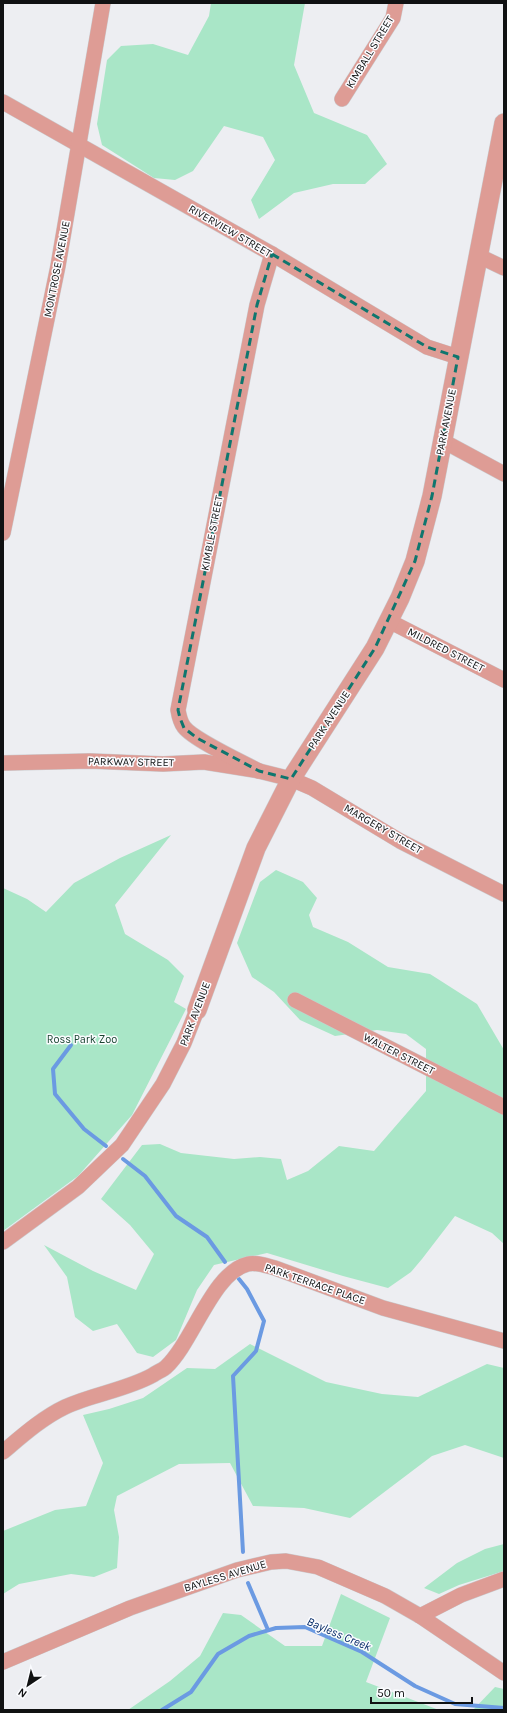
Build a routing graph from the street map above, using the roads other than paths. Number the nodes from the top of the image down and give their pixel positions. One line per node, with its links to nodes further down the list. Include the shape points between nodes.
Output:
1 (103, 3): 6 (street, MONTROSE AVENUE)
2 (396, 3): 3 (street, KIMBALL STREET, via 394,18)
3 (342, 99)
4 (3, 102): 6 (street, RIVERVIEW STREET)
5 (504, 123): 8 (street, PARK AVENUE)
6 (79, 144): 7 (street, RIVERVIEW STREET); 13 (street, MONTROSE AVENUE, via 58,266)
7 (272, 254): 10 (street, RIVERVIEW STREET, via 427,347); 17 (street, KIMBLE STREET, via 257,305 178,710 184,728 197,738)
8 (479, 256): 9 (street); 10 (street, PARK AVENUE)
9 (504, 268)
10 (458, 356): 11 (street, PARK AVENUE)
11 (442, 441): 12 (street); 14 (street, PARK AVENUE, via 422,538)
12 (504, 474)
13 (3, 533)
14 (389, 621): 15 (street, MILDRED STREET); 18 (street, PARK AVENUE, via 375,648)
15 (504, 680)
16 (3, 763): 17 (street, PARKWAY STREET, via 204,762)
17 (259, 771): 18 (street, MARGERY STREET)
18 (291, 779): 19 (street, MARGERY STREET, via 312,788 400,840); 21 (street, PARK AVENUE, via 256,848)
19 (504, 894)
20 (295, 1000): 22 (street, WALTER STREET)
21 (197, 1010): 23 (street, PARK AVENUE, via 163,1084 122,1145 78,1187)
22 (504, 1107)
23 (3, 1242)
24 (504, 1341): 25 (street, PARK TERRACE PLACE, via 383,1308 275,1268 248,1264 233,1270 221,1283 183,1346 166,1368 142,1381 64,1408 33,1427)
25 (3, 1452)
26 (504, 1579): 27 (street, via 461,1595)
27 (420, 1616): 28 (street, BAYLESS AVENUE, via 385,1596 318,1567 286,1561 272,1562 237,1570 130,1608); 29 (street, BAYLESS AVENUE)
28 (4, 1664)
29 (504, 1673)

